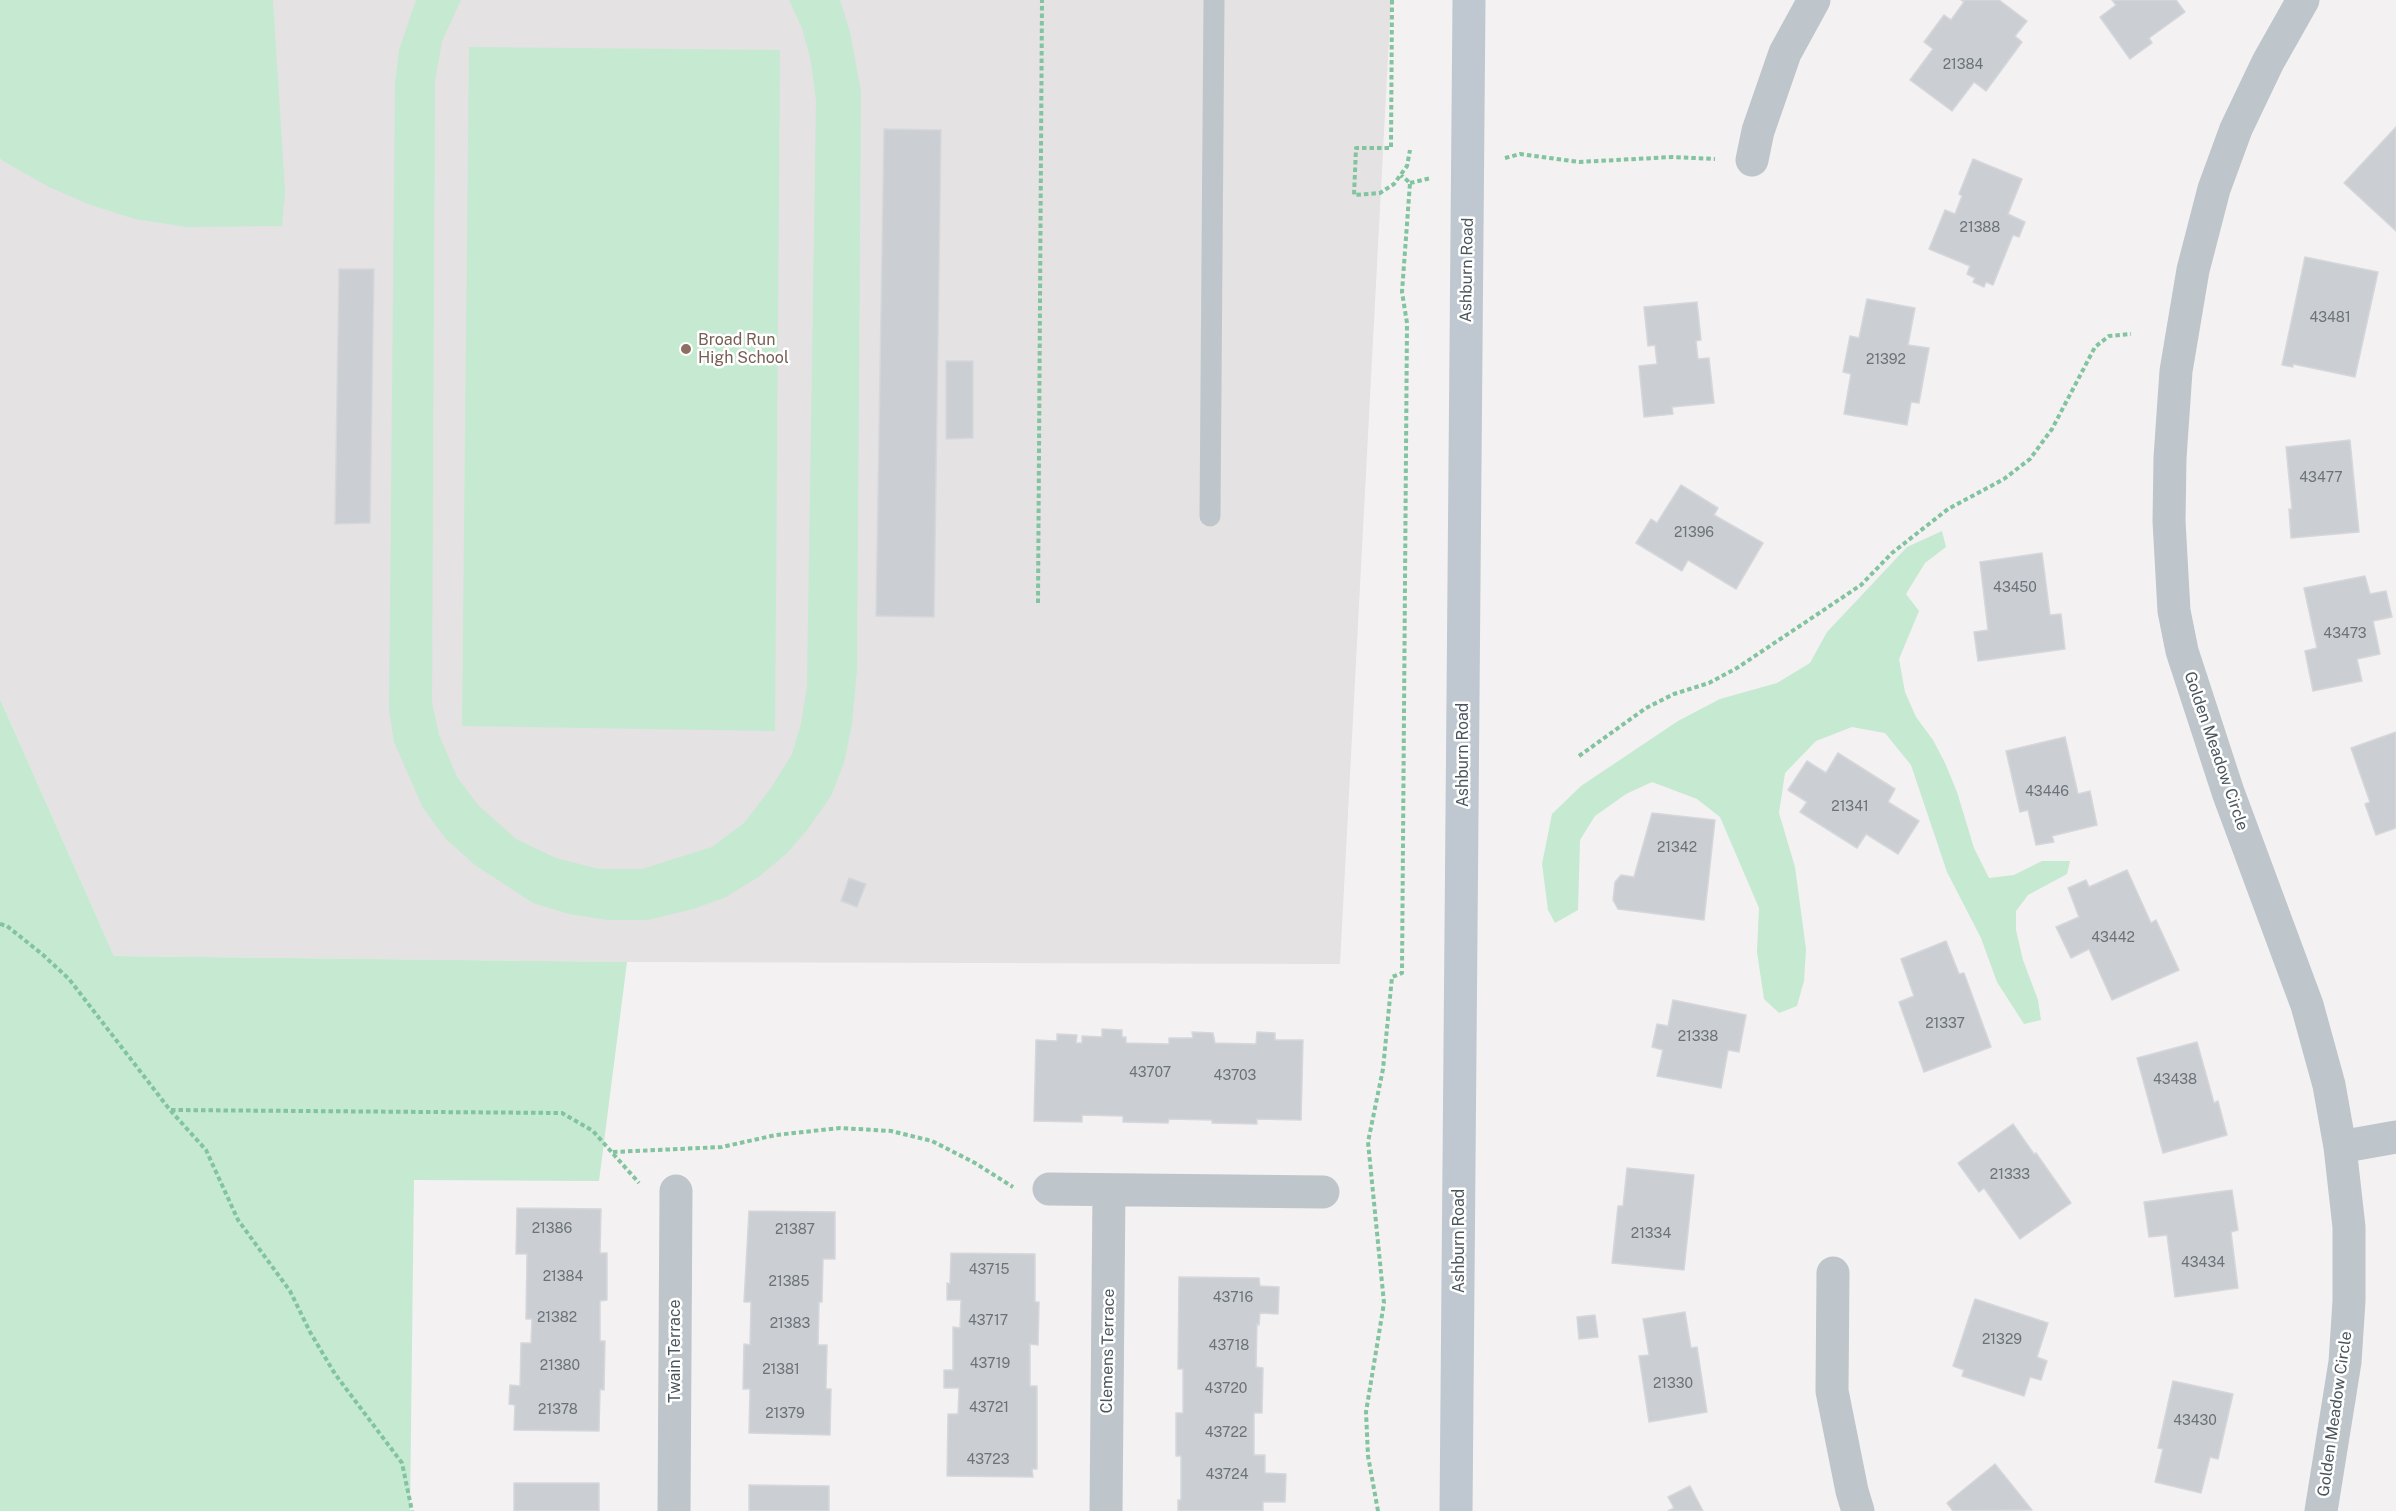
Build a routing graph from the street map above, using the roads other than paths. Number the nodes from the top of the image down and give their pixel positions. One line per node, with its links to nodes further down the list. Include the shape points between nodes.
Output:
1 (1214, 0): 6 (lane)
2 (1469, 0): 16 (main road, Ashburn Road)
3 (1814, 0): 5 (street, via 1785,53)
4 (2303, 0): 8 (street, Golden Meadow Circle, via 2236,129 2211,200 2193,270 2176,371 2169,521 2174,611 2182,651 2228,792 2307,1005 2330,1085)
5 (1752, 160)
6 (1210, 516)
7 (2396, 1137): 8 (street)
8 (2340, 1147): 18 (street, Golden Meadow Circle, via 2349,1227 2349,1301 2345,1362)
9 (1033, 1190): 10 (street)
10 (1109, 1190): 11 (street); 15 (street, Clemens Terrace)
11 (1323, 1192)
12 (676, 1203): 14 (street, Twain Terrace)
13 (1833, 1273): 17 (street, via 1832,1391)
14 (674, 1511)
15 (1106, 1511)
16 (1456, 1511)
17 (1858, 1511)
18 (2321, 1511)

